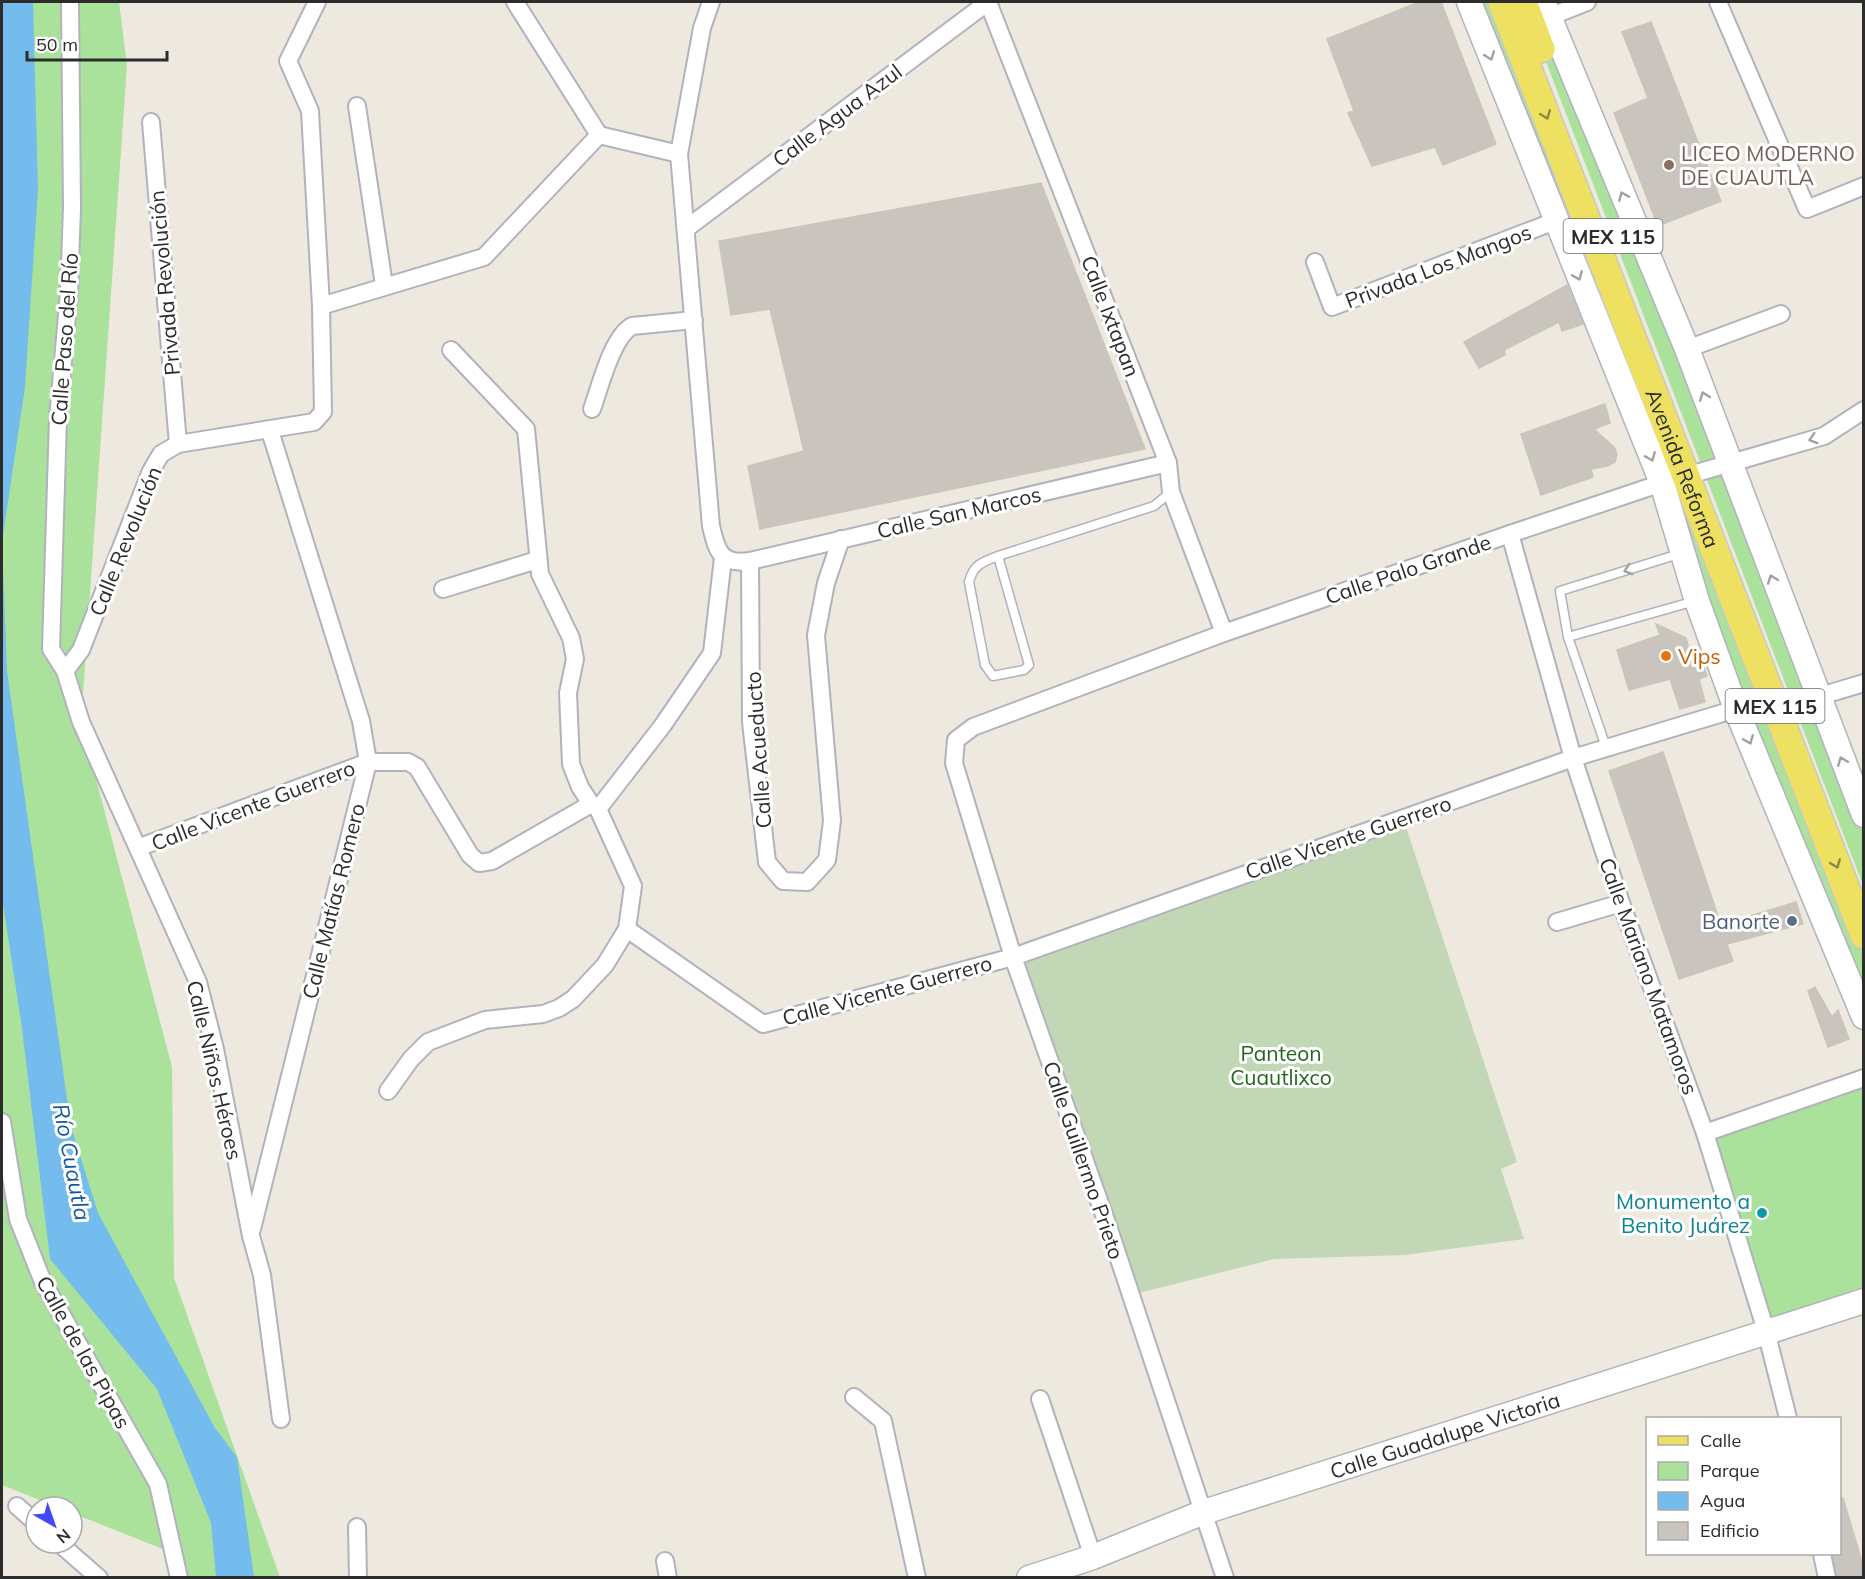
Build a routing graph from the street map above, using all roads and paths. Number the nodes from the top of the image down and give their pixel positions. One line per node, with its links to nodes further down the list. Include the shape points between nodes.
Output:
1 (70, 2): 45 (street, Calle Paso del Río, via 72,208 58,418 51,649)
2 (317, 2): 21 (street, via 288,61 310,111)
3 (515, 2): 14 (street)
4 (711, 2): 15 (street, via 702,28)
5 (988, 2): 18 (street, Calle Agua Azul); 30 (street, Calle Ixtapan)
6 (1469, 2): 17 (street, one-way to 17)
7 (1502, 2): 32 (main road, Avenida Reforma / MEX 115, one-way to 32)
8 (1523, 2): 32 (main road, Avenida Reforma / MEX 115)
9 (1587, 2): 11 (street)
10 (1718, 2): 16 (street, via 1808,209)
11 (1546, 9): 24 (street, one-way to 11)
12 (357, 106): 20 (street)
13 (151, 122): 29 (street, Privada Revolución)
14 (598, 135): 15 (street); 20 (street, via 484,257)
15 (679, 154): 18 (street)
16 (1863, 186)
17 (1555, 221): 19 (street, Privada Los Mangos, via 1332,307); 32 (street, one-way to 32)
18 (687, 228): 23 (street)
19 (1315, 262)
20 (384, 285): 21 (street)
21 (321, 306): 28 (street, Calle Revolución, via 323,412 314,422)
22 (1781, 314): 24 (street)
23 (694, 320): 26 (street, via 625,330); 38 (street, via 711,526)
24 (1687, 349): 31 (street, one-way to 24)
25 (451, 350): 39 (street, via 526,429)
26 (592, 409)
27 (1863, 410): 31 (street, Calle Palo Grande, one-way to 31, via 1824,436)
28 (270, 431): 29 (street, Calle Revolución); 52 (street, Calle Matías Romero, via 361,721)
29 (178, 444): 45 (street, Calle Revolución, via 161,454 151,471 81,650)
30 (1168, 463): 33 (street, Calle Ixtapan); 35 (street, Calle San Marcos)
31 (1730, 465): 32 (street, Calle Palo Grande); 47 (street, one-way to 31)
32 (1684, 477): 34 (street, Calle Palo Grande); 36 (street); 56 (main road, Avenida Reforma / MEX 115); 60 (main road, Avenida Reforma / MEX 115, one-way to 60)
33 (1171, 492): 37 (lane, via 1154,506); 43 (street, Calle Ixtapan)
34 (1510, 534): 43 (street, Calle Palo Grande); 51 (street, Calle Mariano Matamoros)
35 (840, 539): 40 (street, Calle San Marcos); 40 (street, Calle Acueducto, via 816,635 831,821 827,860 807,882 783,881 767,862 751,722)
36 (1684, 553): 42 (street); 44 (lane, one-way to 44, via 1560,591)
37 (999, 556): 37 (lane, via 1029,665 1024,670 993,676 985,665 969,582 972,570 980,563)
38 (723, 558): 40 (street, via 736,563); 53 (street, via 712,653 663,725)
39 (537, 560): 41 (street); 53 (street, via 552,604 571,638 575,659 568,693 571,764 580,787)
40 (750, 561)
41 (443, 589)
42 (1697, 601): 44 (lane); 48 (street)
43 (1224, 633): 49 (street, Calle Palo Grande, via 973,727)
44 (1568, 637): 50 (lane)
45 (65, 671): 55 (street, Calle Niños Héroes, via 81,722)
46 (1863, 683): 47 (street)
47 (1817, 698): 54 (street, one-way to 47)
48 (1736, 709): 50 (street, Calle Vicente Guerrero); 62 (street, one-way to 62)
49 (956, 740): 61 (street, Calle Guillermo Prieto, via 954,763)
50 (1606, 747): 51 (street, Calle Vicente Guerrero)
51 (1573, 758): 57 (street, Calle Mariano Matamoros); 61 (street, Calle Vicente Guerrero)
52 (368, 762): 53 (street, Calle Vicente Guerrero, via 408,762 417,768 470,855 479,863 492,861); 55 (street, Calle Vicente Guerrero); 67 (street, Calle Matías Romero)
53 (594, 806): 59 (street, via 633,885)
54 (1863, 815)
55 (140, 847): 67 (street, Calle Niños Héroes, via 198,982)
56 (1863, 885)
57 (1621, 903): 58 (street); 66 (street, Calle Mariano Matamoros)
58 (1557, 922)
59 (627, 929): 61 (street, Calle Vicente Guerrero, via 762,1024); 64 (street, via 605,965 573,999 543,1014 485,1020 428,1042)
60 (1863, 935)
61 (1013, 957): 75 (street, Calle Guillermo Prieto)
62 (1863, 1017)
63 (1863, 1078): 66 (street)
64 (388, 1091)
65 (2, 1122): 82 (street, Calle de las Pipas, via 18,1219 43,1282 158,1484)
66 (1705, 1133): 69 (street, Calle Mariano Matamoros)
67 (251, 1236): 73 (street, Calle Niños Héroes, via 262,1275)
68 (1863, 1302): 69 (street, Calle Guadalupe Victoria)
69 (1766, 1331): 72 (street, Calle Mariano Matamoros); 75 (street, Calle Guadalupe Victoria)
70 (854, 1397): 84 (street, via 883,1420)
71 (1040, 1399): 80 (street)
72 (1788, 1417)
73 (281, 1419)
74 (16, 1506): 76 (street)
75 (1204, 1512): 80 (street, Calle Guadalupe Victoria); 86 (street, Calle Guillermo Prieto)
76 (24, 1513)
77 (357, 1527): 83 (street)
78 (73, 1555): 81 (street)
79 (1821, 1555): 87 (street)
80 (1093, 1557): 85 (street, Calle Guadalupe Victoria)
81 (99, 1578)
82 (179, 1578)
83 (358, 1578)
84 (916, 1578)
85 (1029, 1578)
86 (1225, 1578)
87 (1827, 1578)

